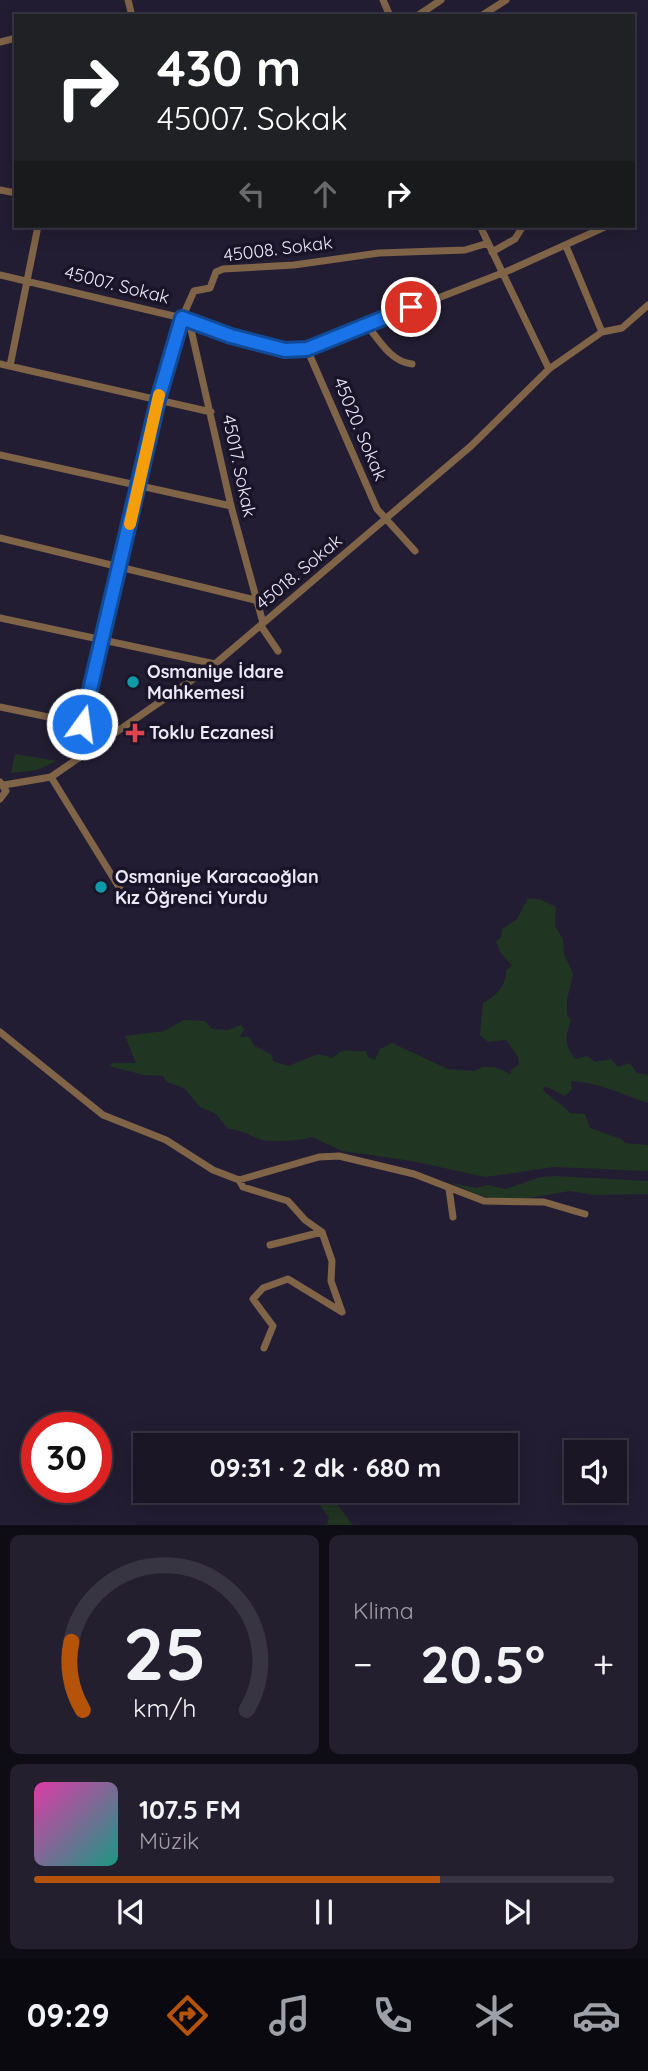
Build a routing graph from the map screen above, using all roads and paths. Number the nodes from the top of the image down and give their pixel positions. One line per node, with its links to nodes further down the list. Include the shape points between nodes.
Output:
1 (441, 0): 3 (street)
2 (506, 0): 4 (street)
3 (420, 14)
4 (484, 14)
5 (38, 228): 14 (street)
6 (481, 228): 9 (street)
7 (522, 228): 11 (street, via 515,239)
8 (603, 228): 10 (street, 45007. Sokak)
9 (488, 243): 11 (street); 16 (street, 45008. Sokak, via 465,250 379,253 223,269 216,272 209,288 194,291)
10 (566, 246): 12 (street, 45007. Sokak); 18 (street)
11 (492, 253): 12 (street)
12 (501, 273): 17 (street, 45007. Sokak); 23 (street)
13 (0, 275): 14 (street, 45007. Sokak)
14 (29, 280): 16 (street, 45007. Sokak); 22 (street)
15 (648, 306): 18 (street, 45018. Sokak, via 622,328)
16 (182, 318): 19 (street, 45007. Sokak, via 285,350); 24 (street); 25 (street, 45017. Sokak, via 190,325)
17 (367, 325): 19 (street, 45007. Sokak); 21 (street, via 391,355)
18 (602, 332): 23 (street, 45018. Sokak)
19 (307, 349): 29 (street, 45020. Sokak)
20 (0, 364): 22 (street)
21 (412, 364)
22 (10, 366): 24 (street)
23 (548, 369): 29 (street, 45018. Sokak, via 489,430)
24 (158, 400): 25 (street); 27 (street)
25 (211, 412): 28 (street, 45017. Sokak)
26 (0, 456): 27 (street)
27 (138, 486): 28 (street); 32 (street)
28 (231, 506): 33 (street, 45017. Sokak)
29 (386, 521): 31 (street, 45020. Sokak); 35 (street, 45018. Sokak)
30 (0, 538): 32 (street)
31 (415, 551)
32 (121, 565): 33 (street); 36 (street)
33 (255, 600): 35 (street, 45017. Sokak)
34 (0, 618): 36 (street)
35 (262, 624): 37 (street, 45017. Sokak); 38 (street, 45018. Sokak)
36 (103, 639): 38 (street); 40 (street)
37 (278, 651)
38 (215, 664): 41 (street, 45018. Sokak)
39 (0, 707): 40 (street)
40 (82, 724): 41 (street)
41 (85, 754): 42 (street, 45018. Sokak)
42 (51, 777): 43 (street, 45018. Sokak); 45 (street)
43 (2, 783): 44 (street, via 5,794)
44 (0, 799)
45 (122, 892)
46 (0, 1032): 47 (street, via 103,1115 166,1140 213,1170)
47 (239, 1180): 48 (street, via 319,1157 339,1156 414,1174); 51 (street, via 243,1187 288,1201)
48 (449, 1189): 49 (street, via 484,1201 544,1202); 50 (street)
49 (584, 1214)
50 (453, 1217)
51 (322, 1232): 52 (street); 53 (street, via 342,1312 288,1279 263,1288 253,1299 273,1326)
52 (270, 1245)
53 (264, 1348)

